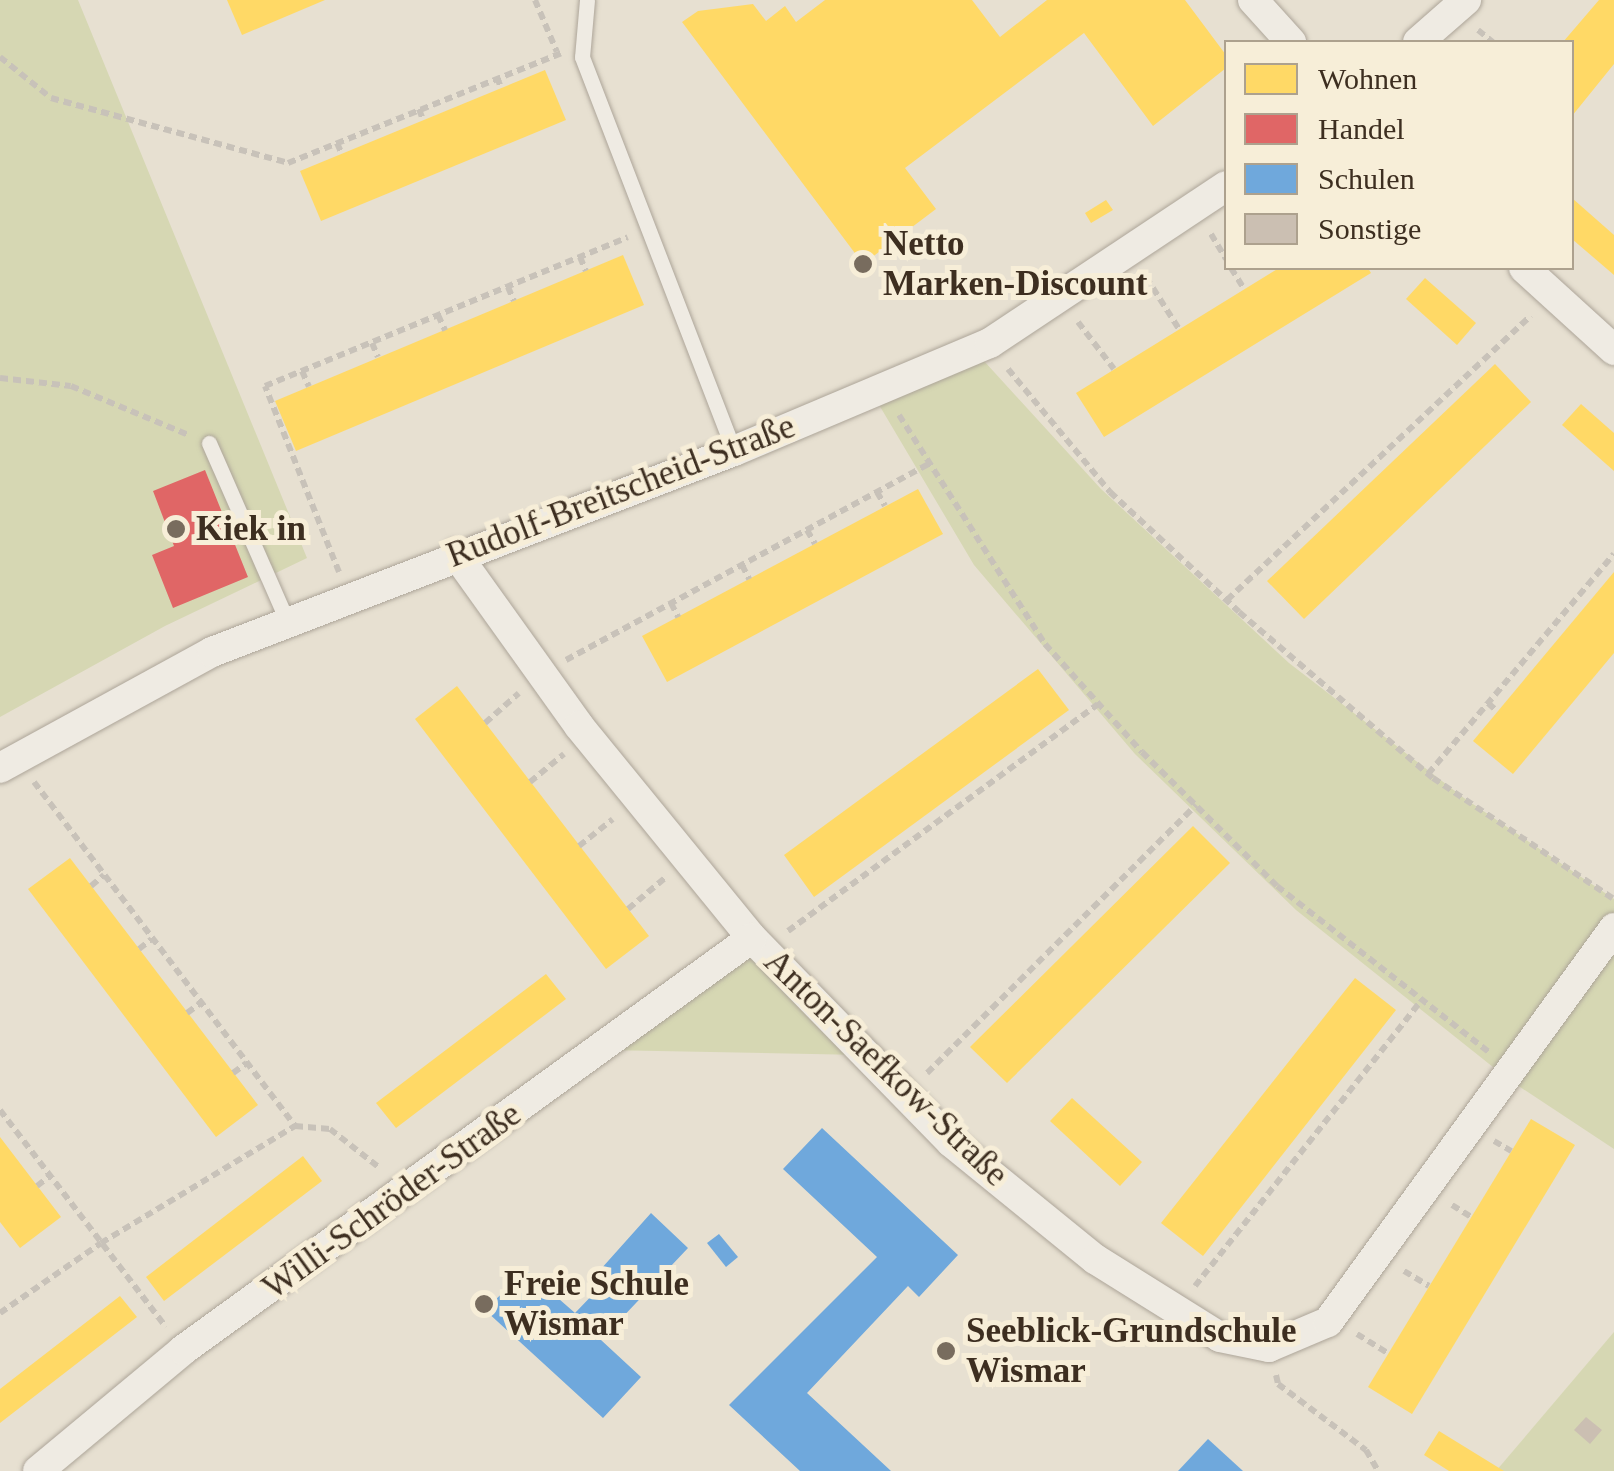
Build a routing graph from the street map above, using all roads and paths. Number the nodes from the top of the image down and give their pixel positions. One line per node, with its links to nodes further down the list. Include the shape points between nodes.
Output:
1 (535, 0): 7 (path)
2 (587, 0): 9 (lane)
3 (1253, 0): 5 (street)
4 (1466, 0): 6 (street)
5 (1290, 40)
6 (1420, 40)
7 (557, 52): 9 (path); 10 (path)
8 (0, 57): 14 (path, via 51,98 288,163)
9 (582, 57): 17 (lane)
10 (496, 77): 11 (path); 12 (path)
11 (501, 88)
12 (419, 109): 13 (path); 14 (path)
13 (423, 120)
14 (337, 143): 15 (path)
15 (342, 154)
16 (1224, 187): 18 (street, Rudolf-Breitscheid-Straße)
17 (648, 229): 19 (path); 45 (lane)
18 (1128, 251): 26 (street, Rudolf-Breitscheid-Straße); 29 (path)
19 (580, 257): 22 (path); 23 (path)
20 (1232, 270): 24 (path)
21 (1526, 270): 25 (street)
22 (586, 271)
23 (508, 287): 27 (path); 28 (path)
24 (1244, 289)
25 (1554, 294): 33 (street); 38 (path)
26 (1060, 297): 32 (street, Rudolf-Breitscheid-Straße); 35 (path)
27 (514, 301)
28 (438, 316): 30 (path); 31 (path)
29 (1179, 329)
30 (444, 330)
31 (372, 342): 34 (path); 36 (path)
32 (990, 343): 40 (street, Rudolf-Breitscheid-Straße); 62 (path, via 1029,401 1110,492)
33 (1614, 350)
34 (378, 357)
35 (1114, 369)
36 (302, 371): 39 (path); 61 (path, via 265,386)
37 (0, 378): 43 (path, via 70,386)
38 (1460, 382): 41 (path); 42 (path)
39 (309, 386)
40 (882, 388): 45 (street, Rudolf-Breitscheid-Straße); 46 (path)
41 (1468, 390)
42 (1401, 437): 44 (path); 47 (path)
43 (208, 443): 65 (lane)
44 (1409, 446)
45 (734, 451): 55 (street, Rudolf-Breitscheid-Straße)
46 (930, 464): 48 (path); 70 (path, via 1045,644)
47 (1346, 488): 49 (path); 52 (path)
48 (877, 492): 50 (path); 51 (path)
49 (1355, 498)
50 (885, 506)
51 (807, 530): 53 (path); 57 (path)
52 (1288, 543): 54 (path); 62 (path)
53 (814, 544)
54 (1297, 553)
55 (456, 554): 61 (street, Rudolf-Breitscheid-Straße); 68 (street, Anton-Saefkow-Straße)
56 (1614, 554): 59 (path)
57 (742, 565): 58 (path); 63 (path)
58 (749, 579)
59 (1590, 582): 60 (path); 66 (path)
60 (1600, 589)
61 (349, 596): 65 (street, Rudolf-Breitscheid-Straße)
62 (1227, 600): 77 (path)
63 (671, 604): 64 (path); 68 (path)
64 (678, 617)
65 (287, 621): 76 (street, Rudolf-Breitscheid-Straße, via 133,691)
66 (1539, 642): 67 (path); 69 (path)
67 (1549, 650)
68 (542, 673): 72 (path); 74 (street, Anton-Saefkow-Straße)
69 (1488, 703): 71 (path); 77 (path)
70 (1098, 704): 75 (path); 82 (path)
71 (1498, 712)
72 (485, 723)
73 (1039, 732): 75 (path)
74 (587, 736): 79 (path); 81 (street, Anton-Saefkow-Straße)
75 (1046, 742): 80 (path)
76 (8, 762): 90 (path)
77 (1428, 774): 94 (path)
78 (977, 778): 80 (path)
79 (530, 782)
80 (984, 787): 84 (path)
81 (638, 798): 86 (path); 88 (street, Anton-Saefkow-Straße)
82 (1196, 806): 85 (path); 103 (path, via 1277,886)
83 (915, 823): 84 (path)
84 (922, 833): 91 (path)
85 (1156, 845): 87 (path); 93 (path)
86 (579, 846)
87 (1164, 854)
88 (688, 859): 96 (path); 99 (street, Anton-Saefkow-Straße)
89 (850, 870): 91 (path)
90 (104, 875): 92 (path); 98 (path)
91 (857, 880): 99 (path)
92 (91, 886)
93 (1101, 899): 95 (path); 101 (path)
94 (1614, 899)
95 (1110, 908)
96 (628, 909)
97 (1614, 928): 111 (street)
98 (152, 939): 100 (path); 104 (path)
99 (757, 944): 113 (street, Anton-Saefkow-Straße); 122 (street, Willi-Schröder-Straße)
100 (139, 949)
101 (1046, 953): 102 (path); 105 (path)
102 (1055, 962)
103 (1421, 1001): 109 (path); 111 (path)
104 (201, 1003): 106 (path); 110 (path)
105 (989, 1010): 107 (path); 113 (path)
106 (187, 1013)
107 (998, 1019)
108 (1376, 1036): 109 (path)
109 (1387, 1044): 115 (path)
110 (246, 1063): 112 (path); 117 (path)
111 (1514, 1070): 128 (street, via 1328,1322)
112 (233, 1073)
113 (905, 1096): 126 (street, Anton-Saefkow-Straße, via 1095,1259)
114 (1324, 1101): 115 (path)
115 (1335, 1110): 119 (path)
116 (2, 1115): 120 (path)
117 (295, 1126): 122 (path, via 330,1130); 125 (path)
118 (1279, 1159): 119 (path)
119 (1289, 1167): 124 (path)
120 (50, 1176): 121 (path); 125 (path)
121 (37, 1186)
122 (408, 1191): 129 (street, Willi-Schröder-Straße)
123 (1230, 1221): 124 (path)
124 (1240, 1229): 126 (path)
125 (101, 1243): 127 (path); 129 (path)
126 (1178, 1308): 128 (street, Anton-Saefkow-Straße, via 1220,1337)
127 (0, 1314)
128 (1269, 1348): 131 (path, via 1278,1384 1366,1450)
129 (183, 1350): 130 (street, Willi-Schröder-Straße)
130 (38, 1471)
131 (1378, 1471)

